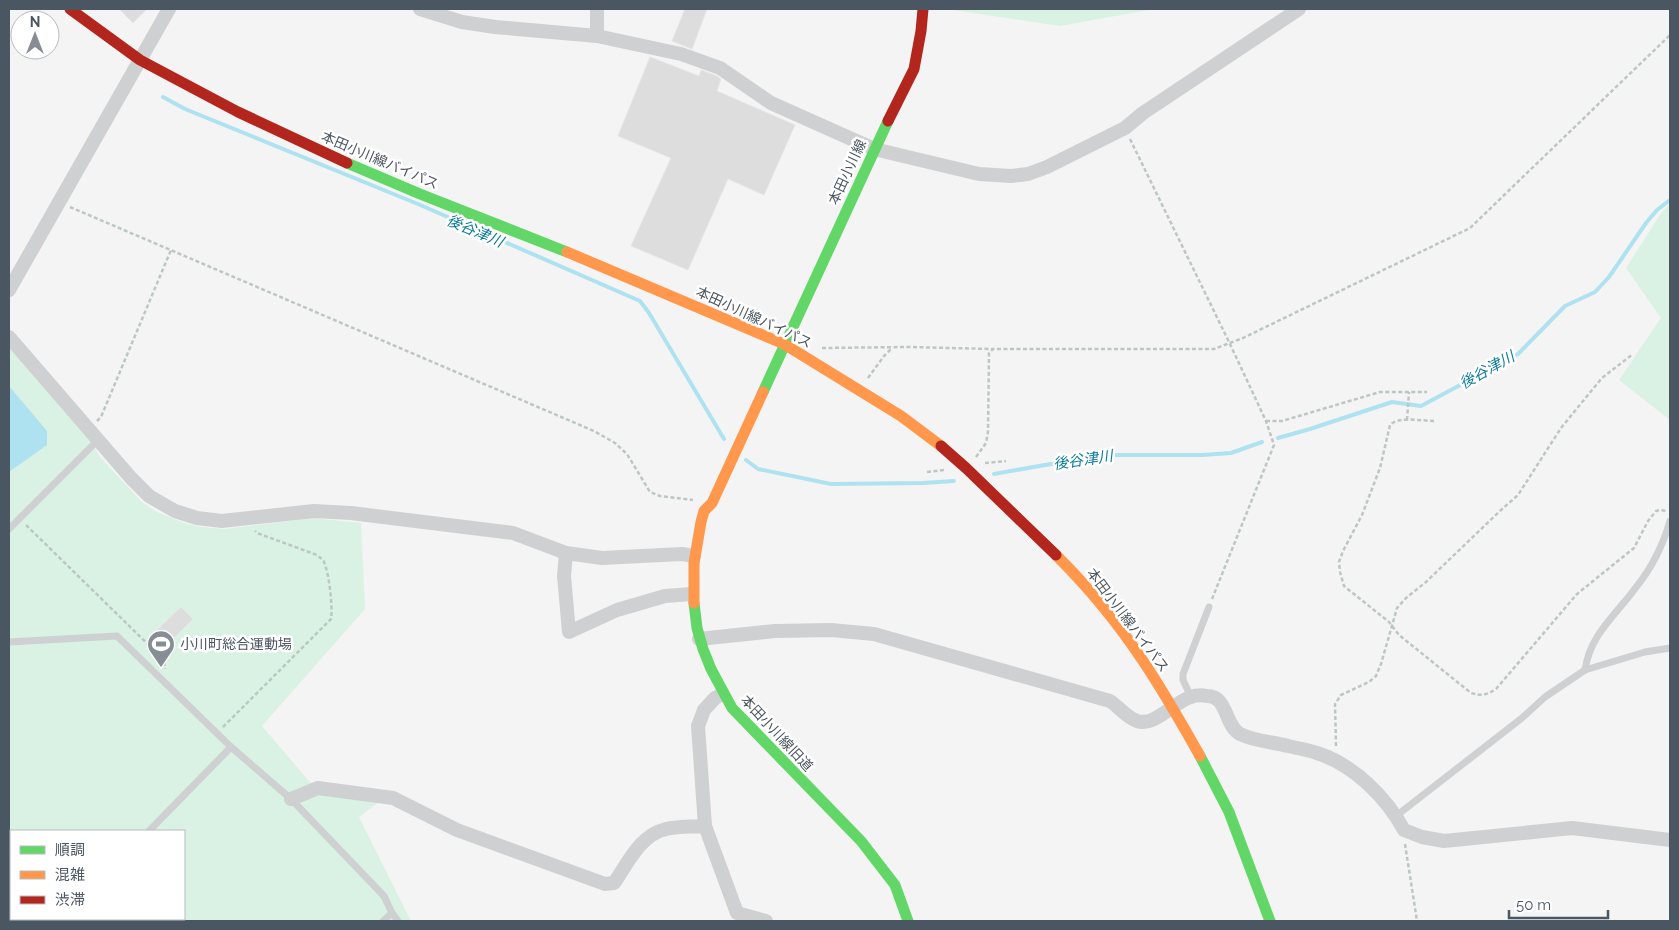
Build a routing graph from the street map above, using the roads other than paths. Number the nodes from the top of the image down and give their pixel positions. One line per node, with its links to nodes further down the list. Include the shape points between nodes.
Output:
1 (70, 9): 8 (street, 本田小川線バイパス)
2 (169, 9): 8 (street)
3 (420, 9): 7 (street, via 462,22)
4 (597, 9): 7 (street)
5 (923, 9): 9 (street, 本田小川線, via 914,69)
6 (1299, 9): 9 (street, via 1125,128 1028,174 979,174)
7 (597, 36): 9 (street, via 662,49 720,68 771,103)
8 (140, 60): 10 (street); 12 (street, 本田小川線バイパス, via 328,155 610,269)
9 (874, 149): 12 (street, 本田小川線)
10 (9, 290)
11 (9, 337): 13 (street)
12 (784, 344): 17 (street, 本田小川線旧道, via 712,503 704,512); 26 (street, 本田小川線バイパス, via 901,416 966,468 1078,578 1106,611)
13 (94, 435): 15 (lane); 16 (street, via 149,496 175,512 198,518 222,521 314,511 351,513 513,533)
14 (1670, 521): 23 (lane, via 1663,545 1652,565 1596,636)
15 (9, 529)
16 (566, 553): 17 (street, via 602,558); 18 (street, via 564,576 569,632 617,610 664,596)
17 (694, 556): 18 (street, 本田小川線旧道)
18 (692, 594): 20 (street, 本田小川線旧道)
19 (1209, 607): 25 (lane, via 1183,674)
20 (699, 639): 24 (street, 本田小川線旧道); 26 (street, via 775,631 831,630 874,634 1110,701 1136,721 1149,721)
21 (9, 642): 27 (lane, via 117,636)
22 (1670, 648): 23 (lane)
23 (1585, 670): 29 (lane, via 1545,697)
24 (722, 694): 30 (street, via 704,710 698,726); 37 (street, 本田小川線旧道, via 861,841 895,884)
25 (1191, 697): 26 (street); 29 (street, via 1208,695 1215,698 1239,733 1319,754 1351,770)
26 (1172, 708): 38 (street, 本田小川線バイパス, via 1229,812)
27 (231, 747): 28 (lane); 31 (lane)
28 (291, 799): 30 (street, via 318,788 393,798 457,830 605,884 614,883 642,842 655,833 667,828); 33 (lane, via 384,896)
29 (1396, 816): 32 (street, via 1404,830 1444,841 1572,828)
30 (705, 826): 36 (street, via 737,913)
31 (150, 830)
32 (1670, 840)
33 (392, 913): 34 (lane); 35 (lane)
34 (383, 921)
35 (398, 921)
36 (766, 921)
37 (908, 921)
38 (1270, 921)

